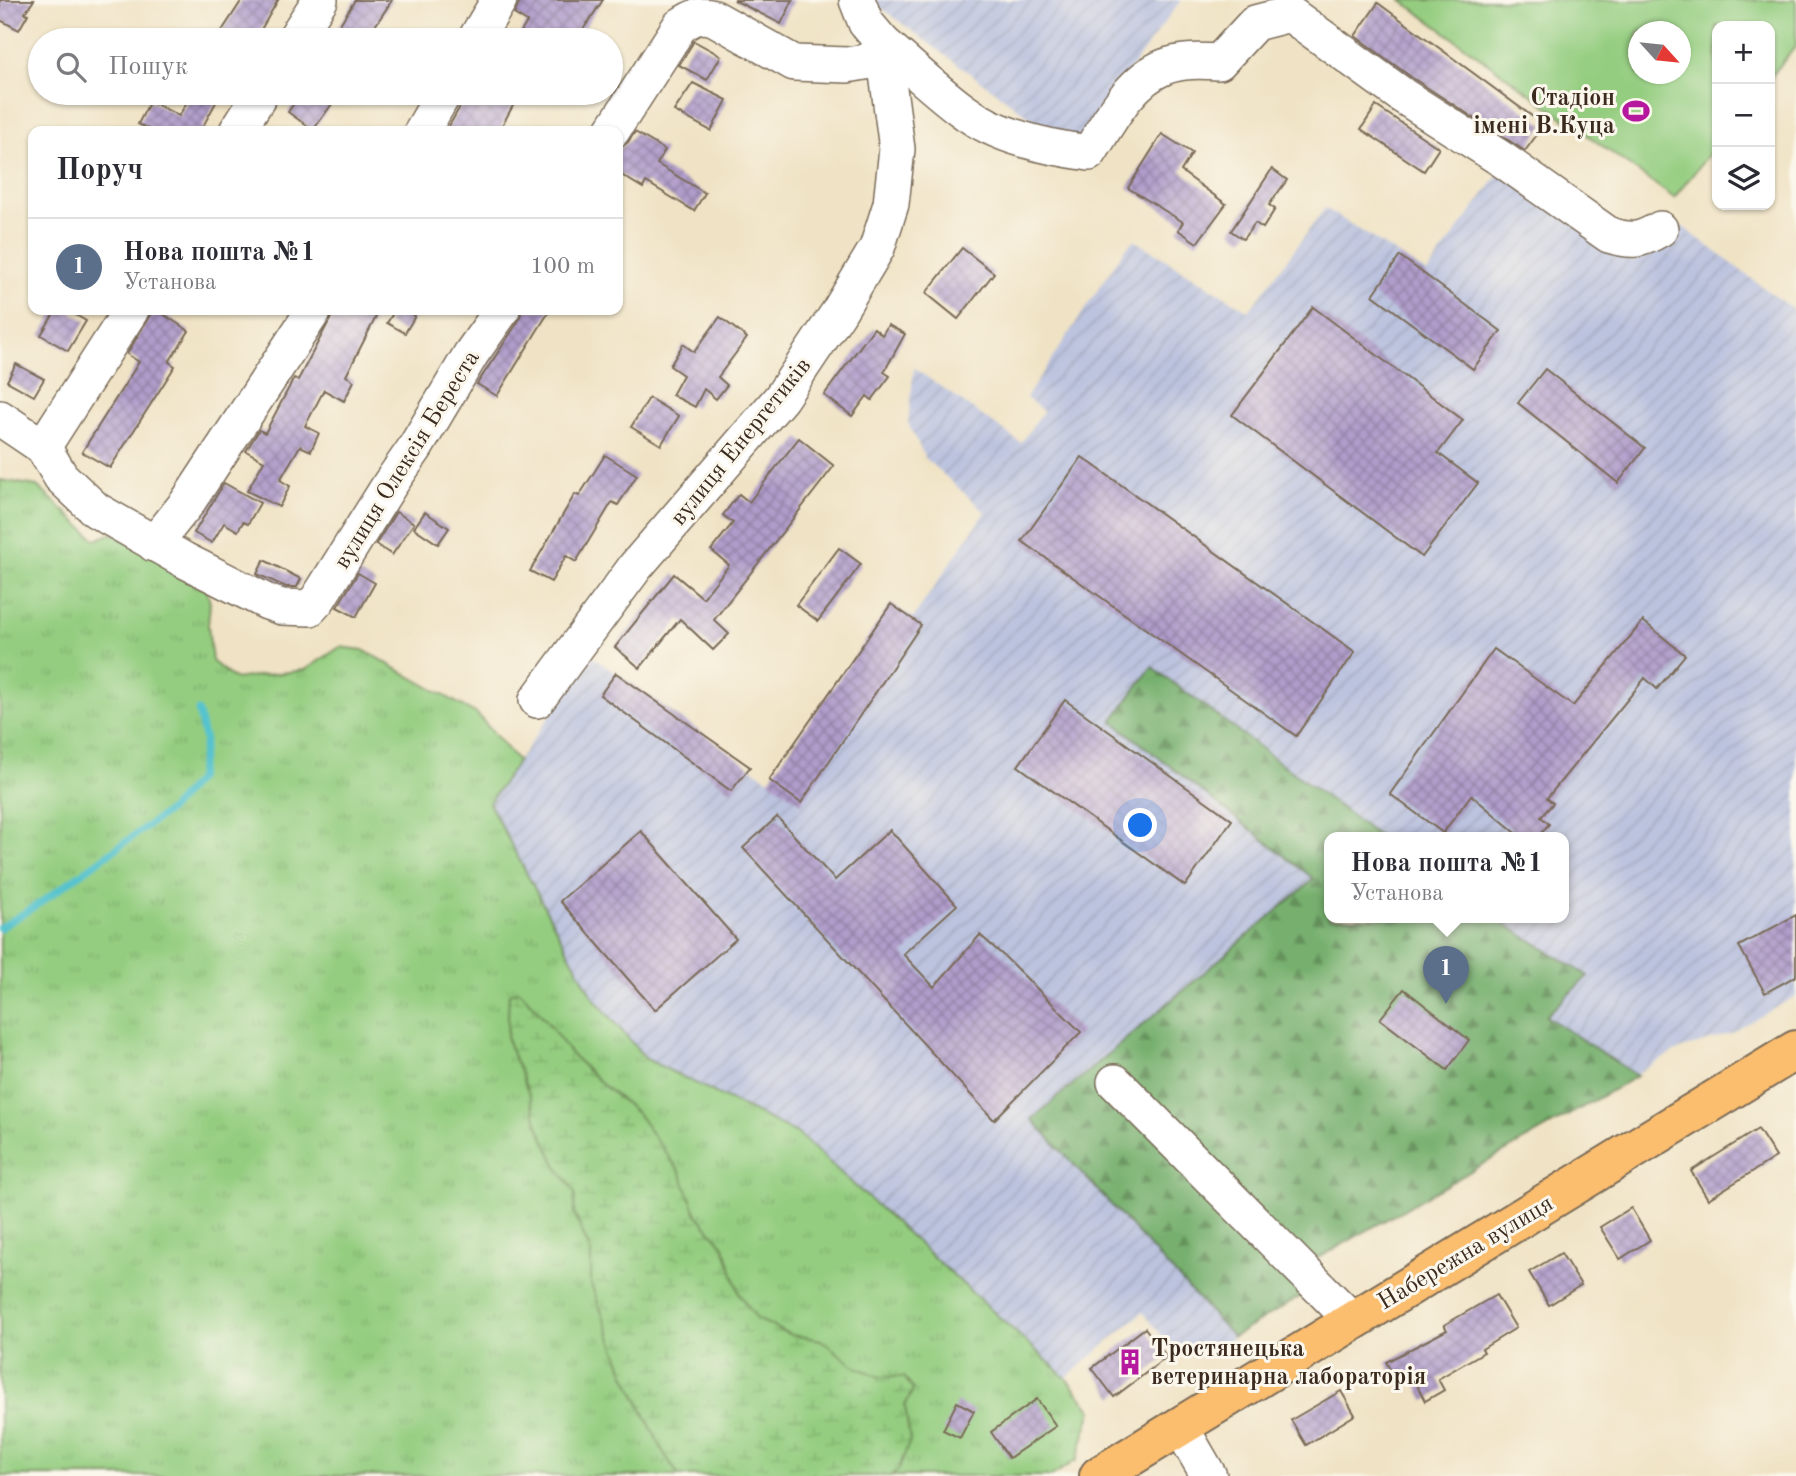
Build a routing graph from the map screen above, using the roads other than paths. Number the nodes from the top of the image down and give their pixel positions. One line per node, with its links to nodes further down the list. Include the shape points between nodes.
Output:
1 (320, 0): 4 (street)
2 (499, 0): 5 (street)
3 (857, 0): 6 (street, вулиця Енергетиків)
4 (302, 28)
5 (482, 28)
6 (883, 51): 11 (street, via 847,65 794,64 714,18 694,16 680,26); 12 (street, via 964,111 1012,135 1089,153 1138,83 1164,66 1219,62 1255,23 1290,15 1609,235 1642,240); 19 (street, вулиця Енергетиків, via 897,149 891,204 867,268 781,398 636,566)
7 (253, 105): 9 (street)
8 (437, 105): 10 (street)
9 (240, 126)
10 (425, 126)
11 (615, 126)
12 (1660, 229)
13 (128, 315): 17 (street)
14 (311, 315): 18 (street, via 187,503)
15 (498, 315): 18 (street, вулиця Олексія Береста, via 310,608 267,602)
16 (0, 418): 17 (street)
17 (43, 447): 18 (street, via 61,477 96,510)
18 (154, 544)
19 (537, 700)
20 (1796, 1050): 22 (main road, Набережна вулиця)
21 (1115, 1082): 22 (street)
22 (1353, 1321): 23 (main road, Набережна вулиця)
23 (1180, 1426): 24 (main road, Набережна вулиця); 25 (street)
24 (1098, 1476)
25 (1209, 1476)

